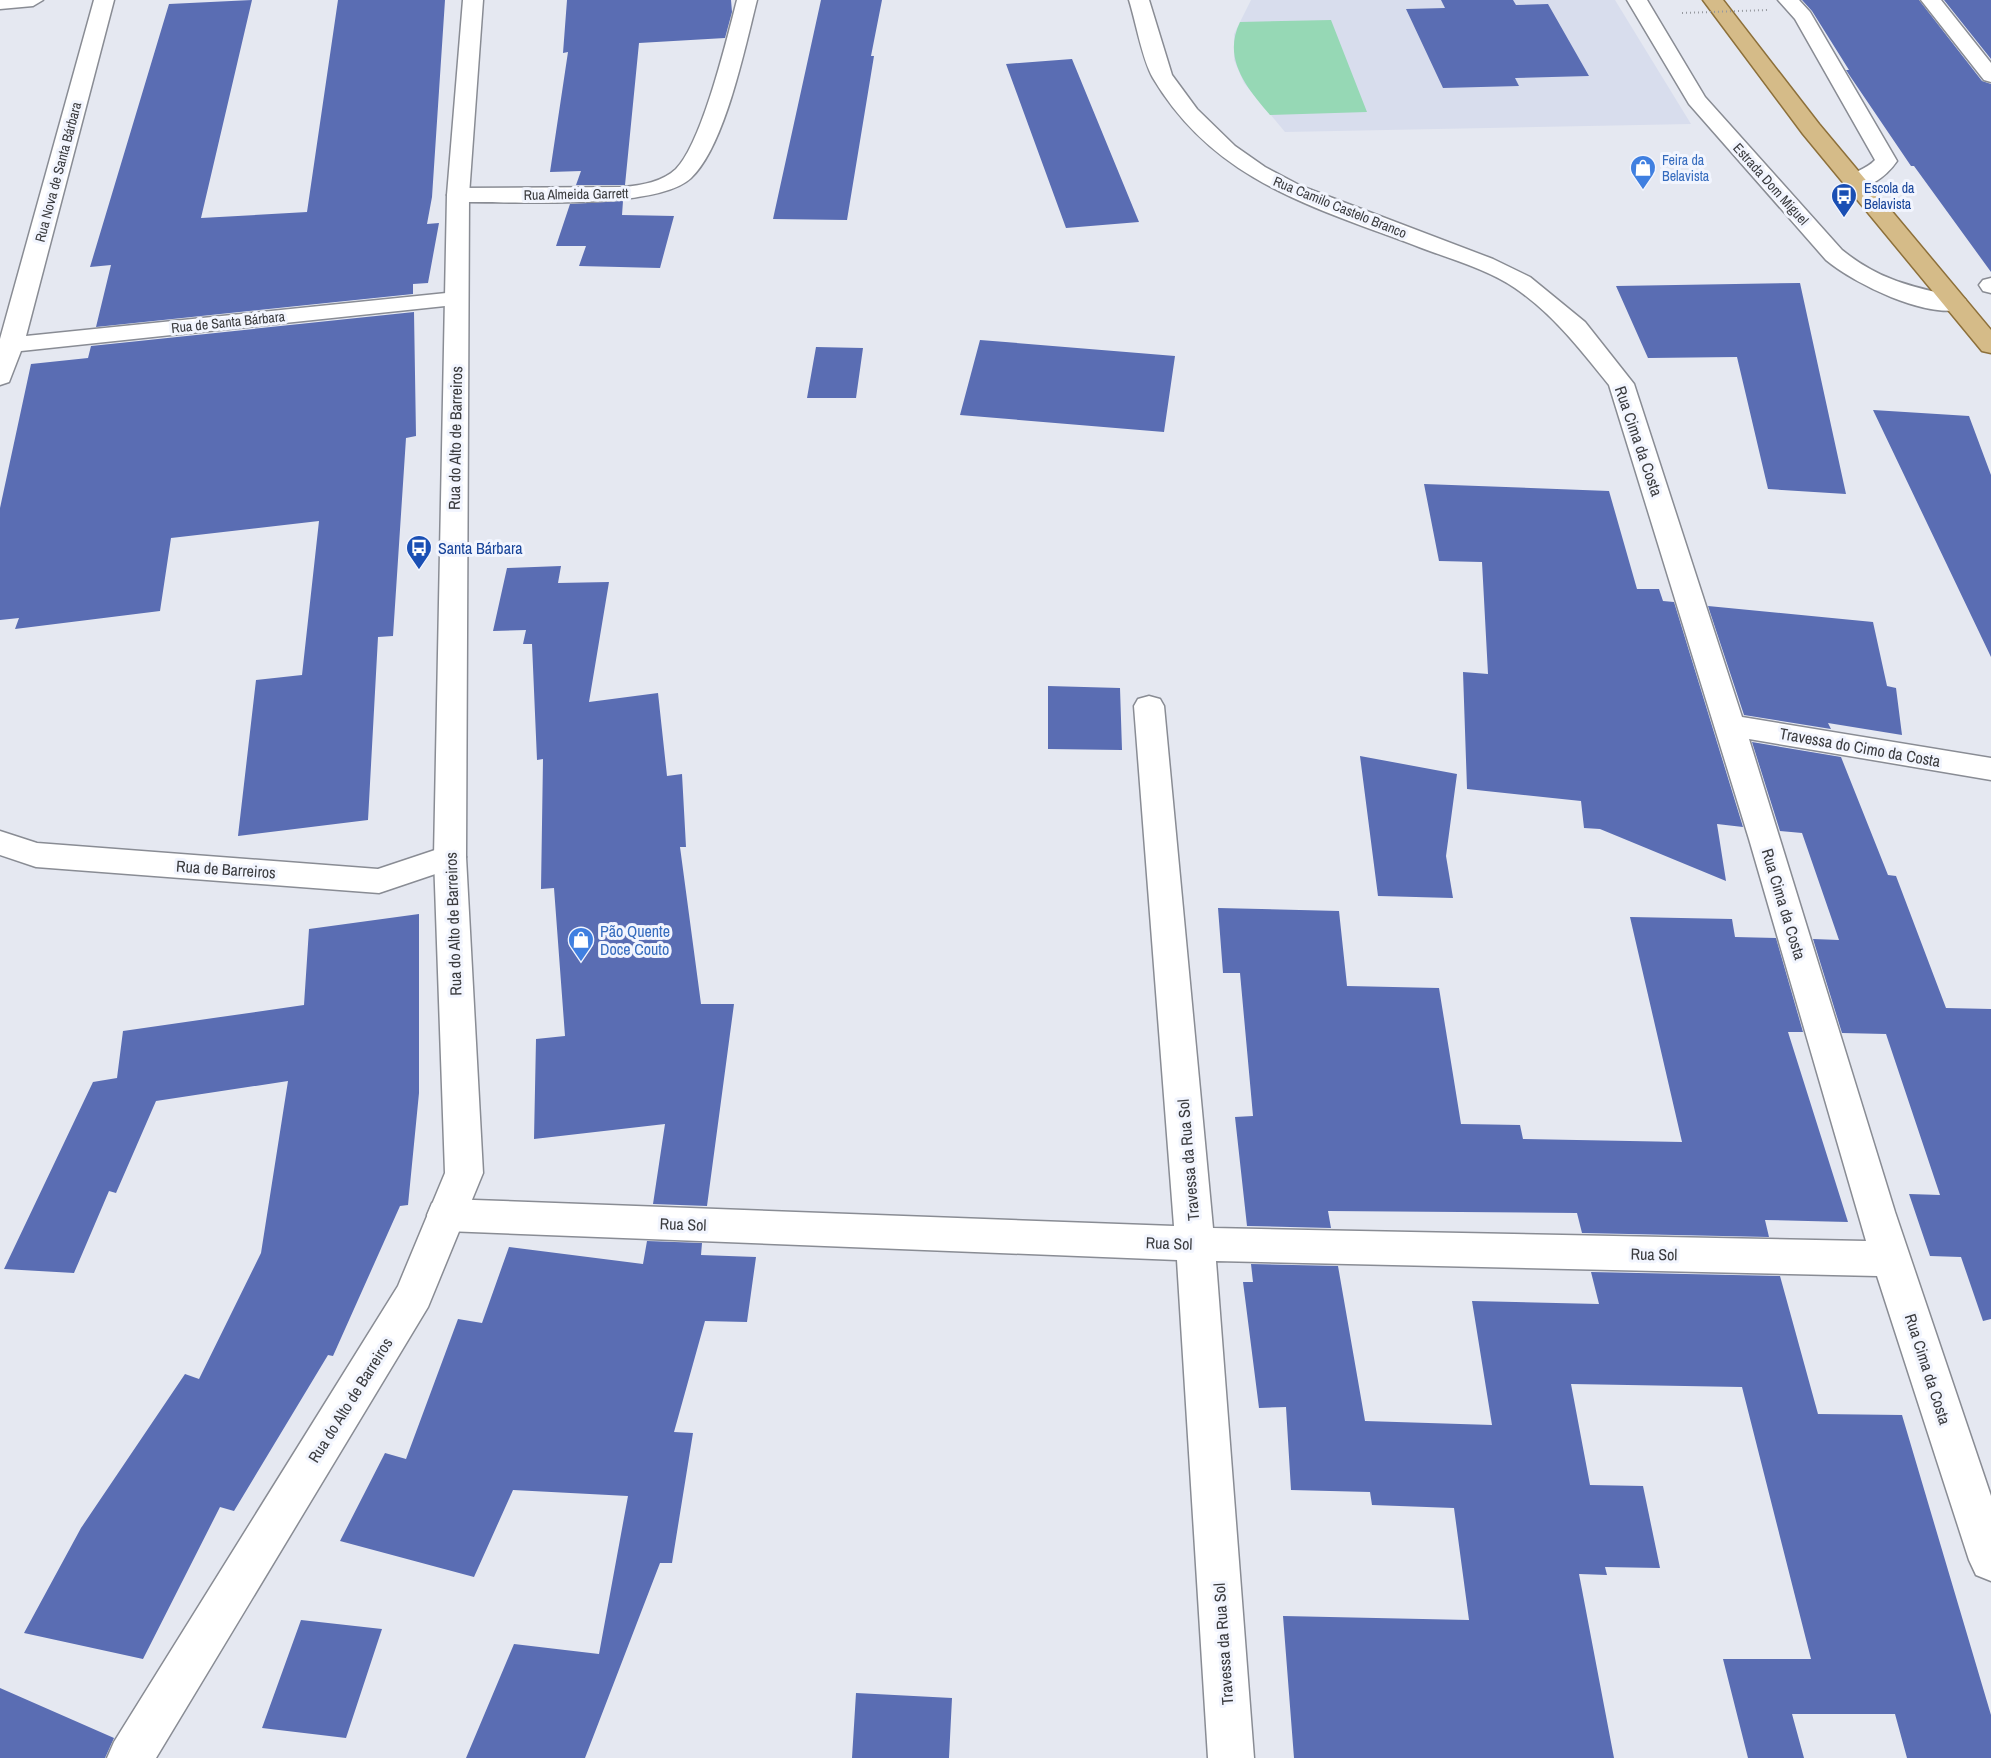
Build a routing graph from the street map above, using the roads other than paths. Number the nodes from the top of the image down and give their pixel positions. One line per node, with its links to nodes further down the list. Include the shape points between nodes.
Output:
1 (33, 0): 10 (street)
2 (104, 0): 17 (street, Rua Nova de Santa Bárbara)
3 (473, 0): 13 (street, Rua do Alto de Barreiros)
4 (747, 0): 13 (street, Rua Almeida Garrett, via 702,147 684,174 651,190 624,194)
5 (1139, 0): 14 (street, Rua Camilo Castelo Branco, via 1162,76 1227,152 1293,191 1485,264)
6 (1637, 0): 16 (street, Estrada Dom Miguel, via 1696,100 1834,255 1877,285 1916,298)
7 (1713, 0): 12 (main road)
8 (1788, 0): 12 (street, via 1803,16 1886,161 1874,174)
9 (1931, 0): 11 (street)
10 (0, 3)
11 (1991, 76)
12 (1854, 182): 16 (main road)
13 (458, 195): 15 (street, Rua do Alto de Barreiros)
14 (1522, 282): 21 (street, Rua Cima da Costa, via 1576,327 1621,384)
15 (456, 299): 17 (street, Rua de Santa Bárbara); 24 (street, Rua do Alto de Barreiros)
16 (1956, 304): 18 (main road)
17 (6, 346): 19 (street, Rua Nova de Santa Bárbara)
18 (1991, 346)
19 (0, 377)
20 (1149, 706): 26 (street, Travessa da Rua Sol)
21 (1729, 725): 22 (street, Travessa do Cimo da Costa); 27 (street, Rua Cima da Costa)
22 (1991, 770)
23 (0, 843): 24 (street, Rua de Barreiros, via 36,855 379,881)
24 (450, 857): 25 (street, Rua do Alto de Barreiros, via 464,1173)
25 (446, 1215): 26 (street, Rua Sol); 29 (street, Rua do Alto de Barreiros, via 414,1295)
26 (1196, 1244): 27 (street, Rua Sol); 30 (street, Travessa da Rua Sol)
27 (1891, 1259): 28 (street, Rua Cima da Costa)
28 (1991, 1560)
29 (130, 1758)
30 (1231, 1758)

